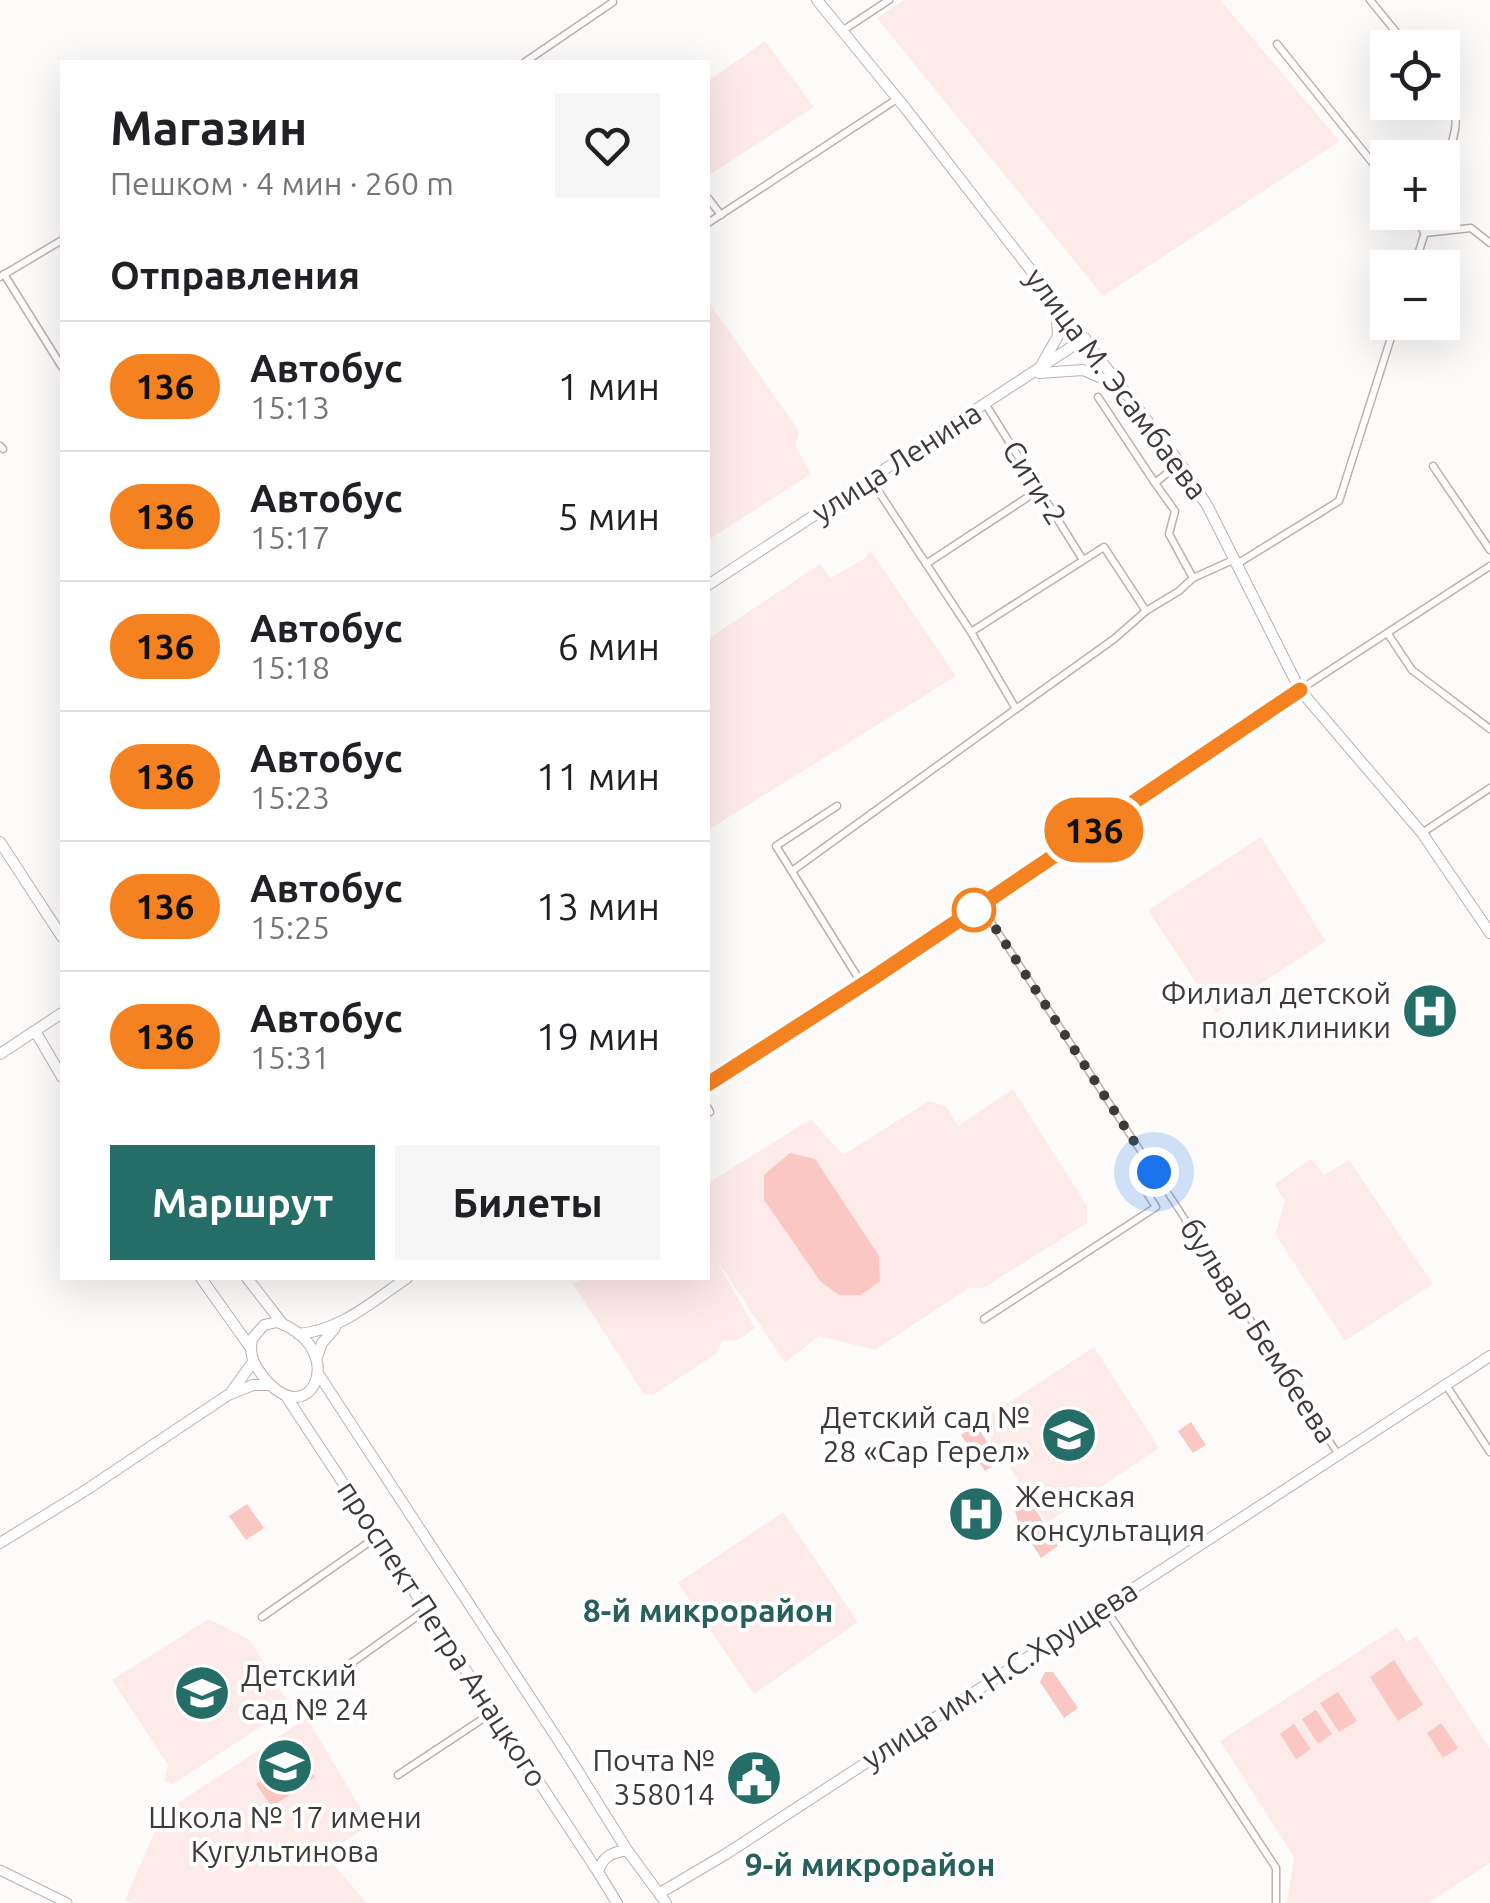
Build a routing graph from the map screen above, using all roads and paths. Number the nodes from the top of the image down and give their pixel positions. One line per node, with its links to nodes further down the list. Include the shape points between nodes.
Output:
1 (817, 0): 5 (main road, улица М. Эсамбаева)
2 (888, 0): 5 (street)
3 (1370, 0): 6 (street)
4 (613, 2): 8 (street)
5 (842, 30): 9 (main road, улица М. Эсамбаева)
6 (1394, 30)
7 (1277, 44): 10 (street)
8 (528, 60)
9 (898, 98): 12 (street); 21 (main road, улица М. Эсамбаева)
10 (1370, 160)
11 (710, 201): 12 (street)
12 (721, 215): 13 (street)
13 (710, 223)
14 (1424, 230): 16 (street)
15 (1427, 230): 16 (street)
16 (1426, 233): 18 (street, via 1471,228); 19 (street)
17 (60, 241): 20 (street)
18 (1490, 243)
19 (1420, 250)
20 (2, 276): 24 (street)
21 (1056, 300): 22 (main road, улица М. Эсамбаева); 25 (main road, via 1058,336)
22 (1085, 338): 25 (main road, улица Ленина); 26 (main road, улица М. Эсамбаева)
23 (1390, 340): 36 (street, via 1338,501)
24 (60, 364)
25 (1033, 374): 26 (main road, via 1083,370); 28 (main road, улица Ленина)
26 (1124, 389): 29 (main road, улица М. Эсамбаева)
27 (1098, 397): 32 (street)
28 (986, 405): 31 (main road, улица Ленина); 33 (street, Сити-2)
29 (1180, 462): 32 (street); 36 (main road, улица М. Эсамбаева)
30 (1433, 466): 34 (street)
31 (870, 480): 37 (street); 40 (main road, улица Ленина)
32 (1155, 483): 39 (street, via 1175,511 1168,534)
33 (1038, 491): 35 (street, Сити-2); 37 (street)
34 (1490, 550)
35 (1084, 560): 41 (street, via 1104,547); 42 (street)
36 (1235, 563): 39 (street); 44 (main road, улица М. Эсамбаева)
37 (926, 564): 42 (street)
38 (1490, 566): 43 (street)
39 (1193, 578): 41 (street)
40 (710, 584)
41 (1146, 611): 45 (street)
42 (971, 632): 45 (street)
43 (1388, 634): 44 (street); 46 (street, via 1412,670)
44 (1300, 690): 49 (main road, улица М. Эсамбаева); 52 (main road)
45 (1016, 709): 51 (street)
46 (1490, 729)
47 (1490, 788): 49 (street)
48 (837, 806): 51 (street, via 776,846)
49 (1422, 833): 53 (main road, улица М. Эсамбаева)
50 (0, 842): 54 (main road)
51 (792, 871): 55 (street)
52 (981, 906): 55 (main road); 79 (street, бульвар Бембеева)
53 (1490, 933)
54 (60, 934)
55 (862, 985): 60 (main road)
56 (60, 1015): 57 (main road)
57 (35, 1032): 58 (main road); 59 (main road)
58 (0, 1054)
59 (60, 1073)
60 (710, 1083)
61 (1144, 1188): 65 (street, бульвар Бембеева, via 1156,1207)
62 (202, 1280): 69 (main road)
63 (249, 1280): 66 (main road)
64 (404, 1280): 67 (main road)
65 (984, 1319)
66 (282, 1324): 68 (main road); 69 (main road, via 264,1325)
67 (340, 1324): 68 (main road); 71 (main road)
68 (298, 1334): 71 (main road)
69 (250, 1347): 72 (main road)
70 (1490, 1356): 75 (main road, улица им. Н.С.Хрущева)
71 (317, 1357): 73 (main road)
72 (253, 1362): 74 (main road); 76 (main road)
73 (319, 1375): 77 (main road, via 309,1390); 88 (main road, проспект Петра Анацкого)
74 (270, 1385): 76 (main road); 77 (main road)
75 (1446, 1385): 78 (street); 79 (main road, улица им. Н.С.Хрущева)
76 (228, 1395): 81 (main road)
77 (286, 1396): 80 (main road, проспект Петра Анацкого)
78 (1490, 1452)
79 (1338, 1454): 82 (main road, улица им. Н.С.Хрущева)
80 (378, 1536): 83 (main road, проспект Петра Анацкого); 84 (street)
81 (0, 1543)
82 (1105, 1607): 91 (main road, улица им. Н.С.Хрущева); 94 (street, via 1276,1868)
83 (426, 1610): 85 (street); 86 (main road, проспект Петра Анацкого)
84 (262, 1616)
85 (343, 1669)
86 (494, 1712): 87 (street); 90 (main road, проспект Петра Анацкого)
87 (398, 1775)
88 (626, 1850): 90 (main road, via 610,1853); 91 (main road, проспект Петра Анацкого)
89 (0, 1870): 92 (street)
90 (598, 1872): 93 (main road, проспект Петра Анацкого)
91 (663, 1898)
92 (67, 1903)
93 (618, 1903)
94 (1276, 1903)

